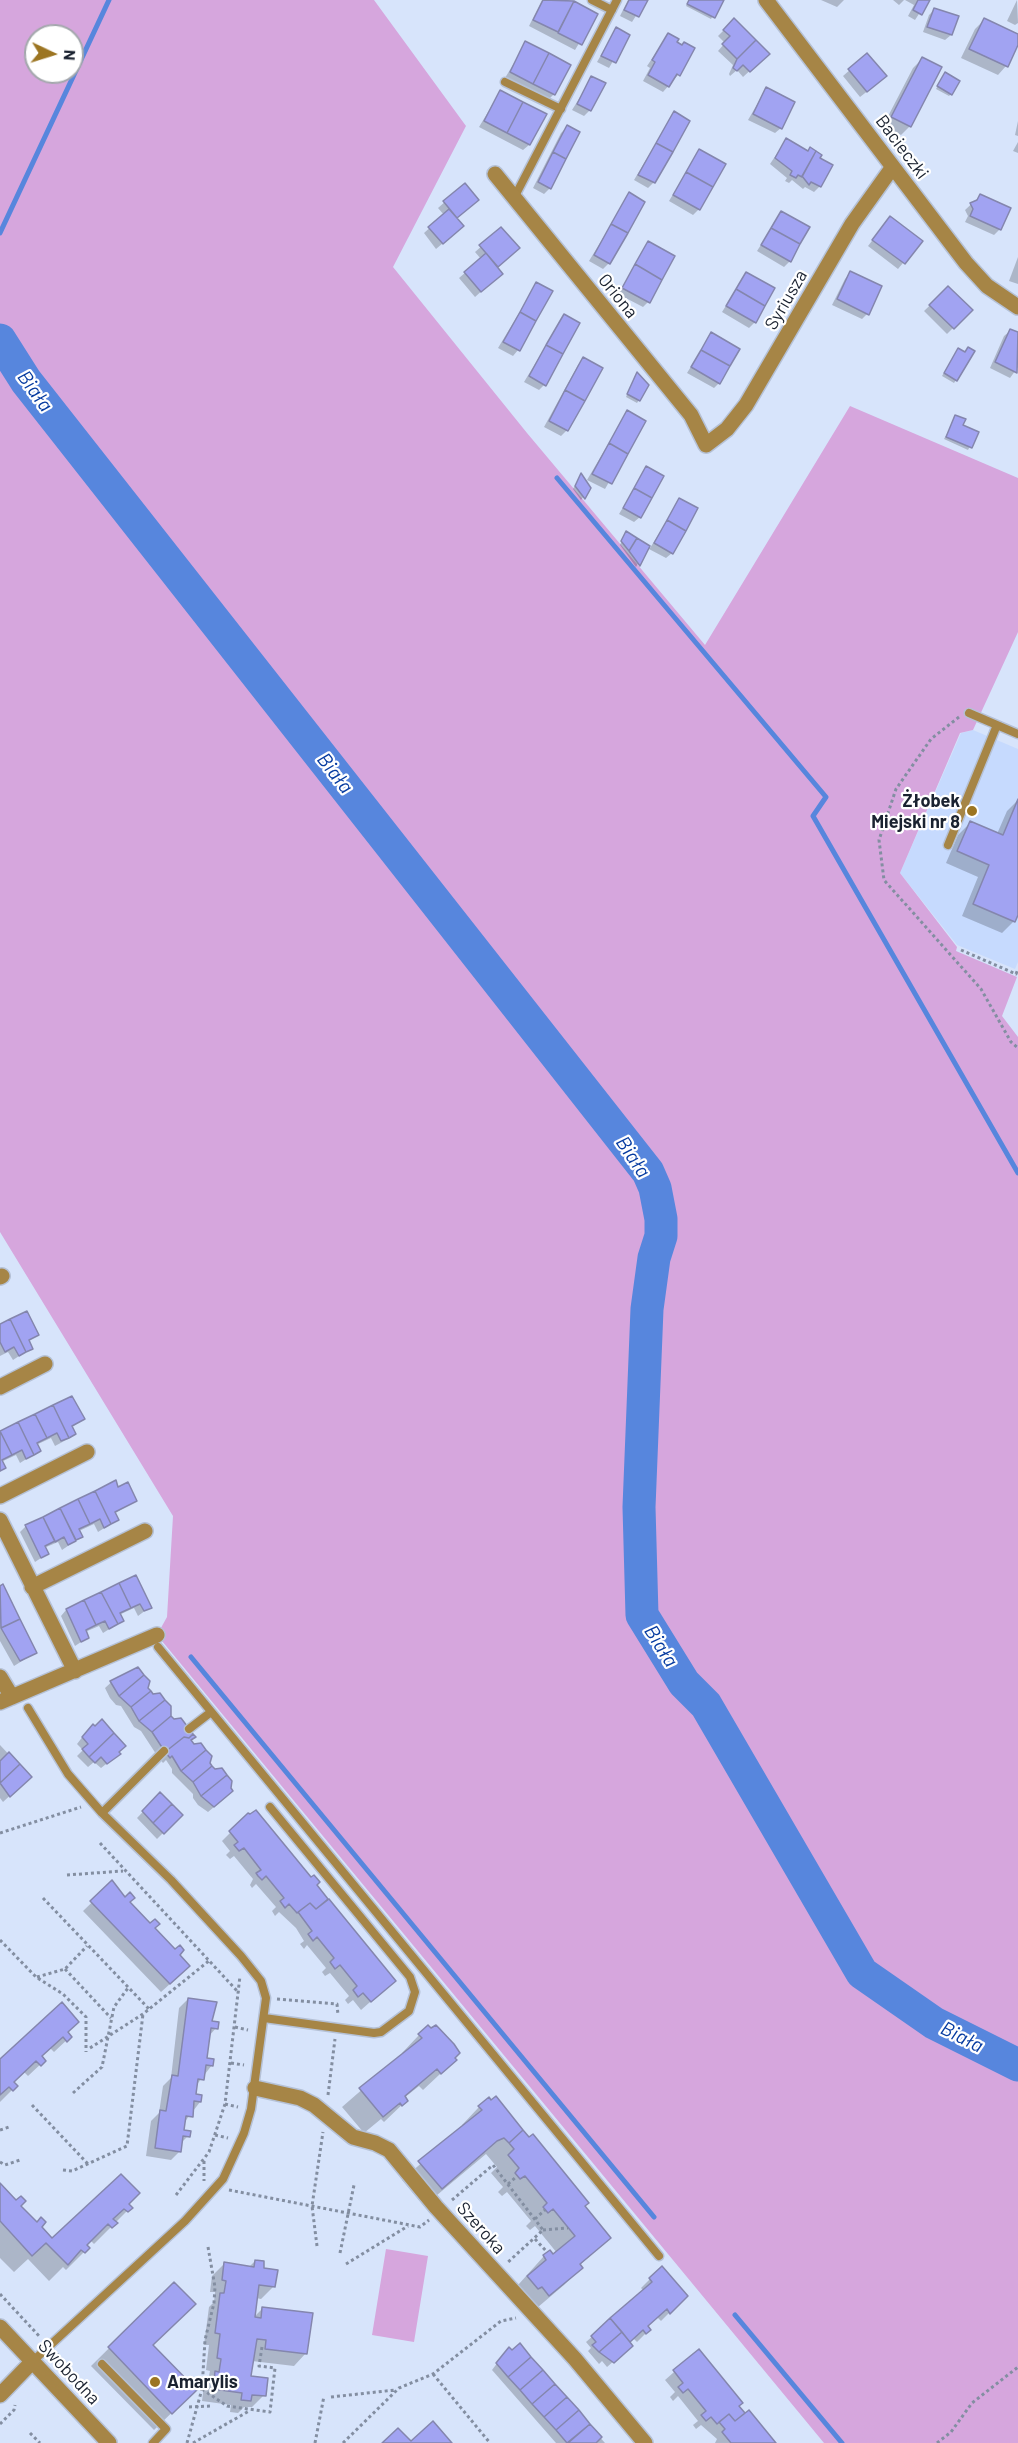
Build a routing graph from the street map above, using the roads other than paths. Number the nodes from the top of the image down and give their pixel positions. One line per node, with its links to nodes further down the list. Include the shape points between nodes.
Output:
1 (592, 0): 4 (lane)
2 (617, 0): 4 (lane)
3 (766, 0): 7 (street, Bacieczki)
4 (612, 10): 6 (lane)
5 (505, 82): 6 (lane)
6 (561, 109): 9 (lane)
7 (892, 168): 10 (street, Bacieczki, via 987,286); 11 (street, Syriusza, via 852,224 746,405 727,429)
8 (495, 174): 9 (street, Oriona)
9 (514, 198): 11 (street, Oriona, via 691,415)
10 (1018, 307)
11 (706, 445)
12 (969, 713): 13 (lane)
13 (997, 725): 14 (lane); 15 (lane)
14 (1018, 734)
15 (948, 845)
16 (45, 1364): 17 (street)
17 (0, 1387)
18 (87, 1452): 19 (street)
19 (0, 1496)
20 (0, 1520): 22 (street)
21 (145, 1531): 22 (street)
22 (33, 1587): 24 (street)
23 (158, 1641): 24 (street); 28 (lane)
24 (75, 1671): 26 (street)
25 (0, 1677): 26 (street)
26 (6, 1700)
27 (28, 1708): 32 (lane, via 68,1774)
28 (211, 1712): 29 (lane); 35 (lane)
29 (189, 1729)
30 (164, 1751): 32 (lane)
31 (270, 1806): 33 (lane, via 410,1977 415,1992 409,2011 381,2032)
32 (102, 1813): 33 (lane, via 171,1880 261,1981 266,1998)
33 (264, 2018): 34 (lane)
34 (255, 2088): 37 (lane, via 244,2133 223,2179 185,2221); 42 (street, Szeroka, via 300,2098 353,2137 389,2150)
35 (659, 2256)
36 (0, 2327): 37 (street, Swobodna)
37 (33, 2361): 39 (street); 40 (street, Swobodna)
38 (102, 2364): 41 (lane, via 166,2429)
39 (0, 2395)
40 (109, 2443)
41 (153, 2443)
42 (645, 2443)

